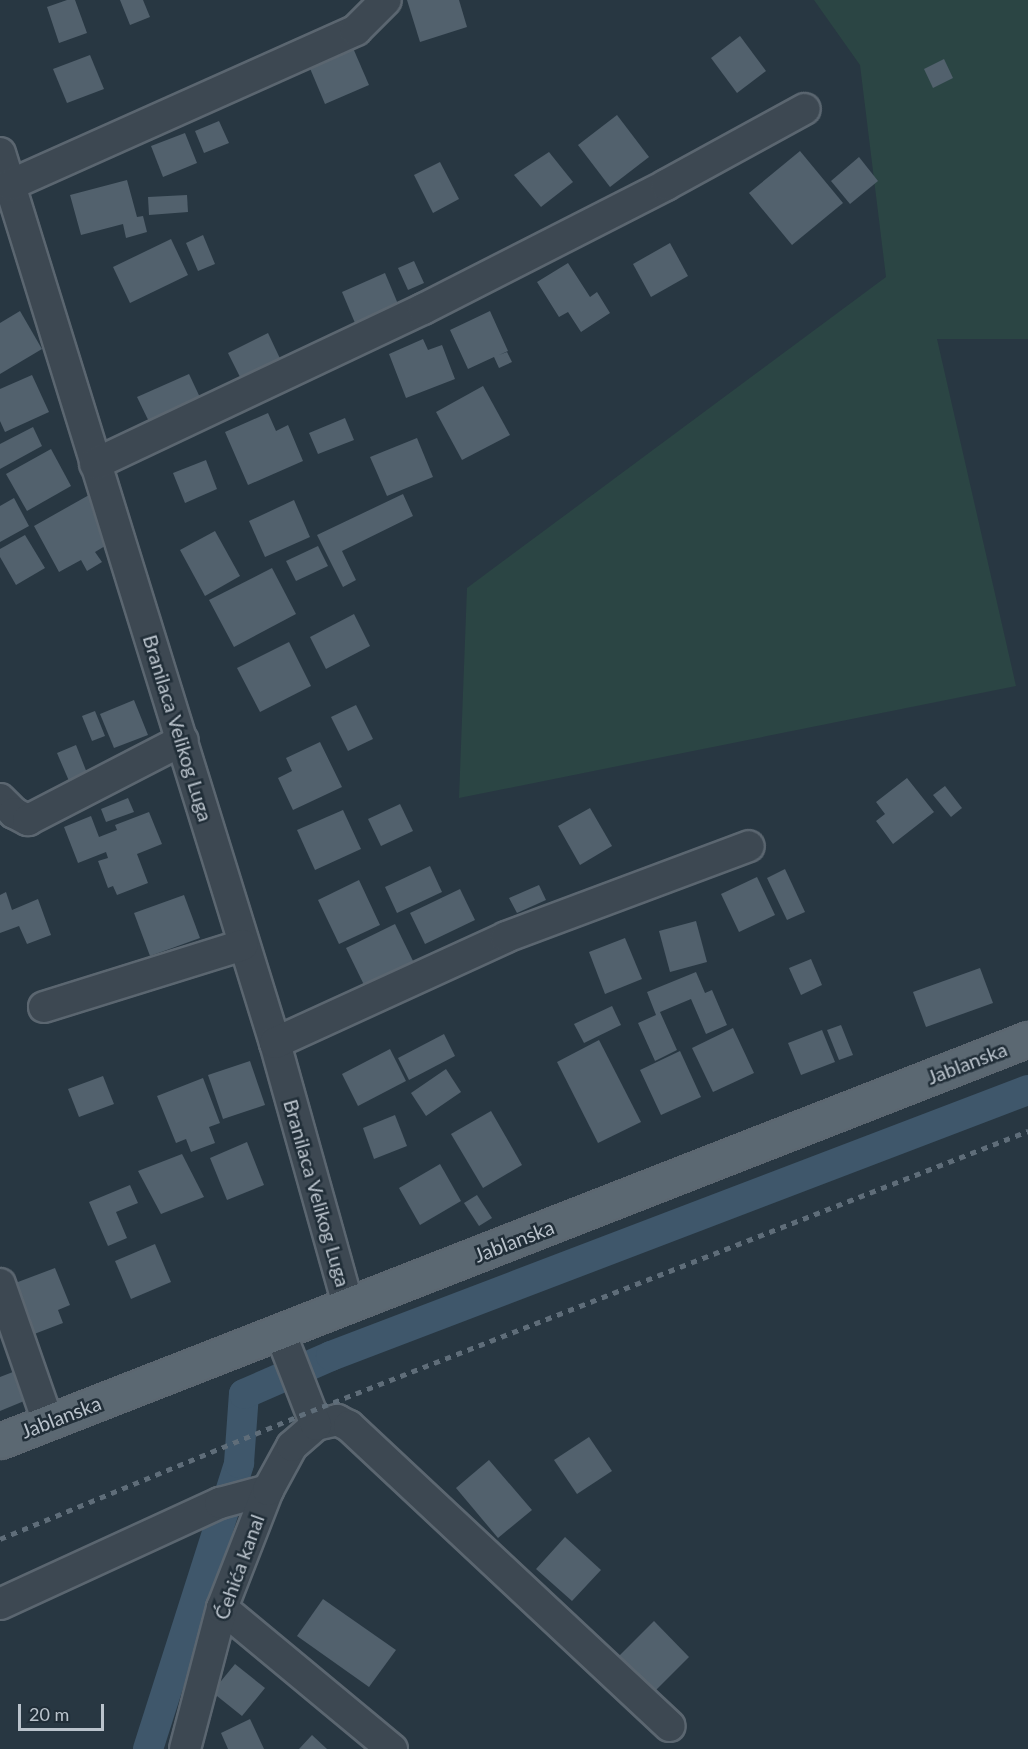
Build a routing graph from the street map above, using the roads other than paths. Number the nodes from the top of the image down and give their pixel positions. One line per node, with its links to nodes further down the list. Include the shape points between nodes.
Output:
1 (386, 0): 4 (street, via 356,30)
2 (805, 109): 5 (street, via 423,309)
3 (0, 153): 4 (street, Branilaca Velikog Luga)
4 (10, 185): 5 (street, Branilaca Velikog Luga)
5 (95, 464): 6 (street, Branilaca Velikog Luga)
6 (183, 740): 7 (street, via 28,820); 9 (street, Branilaca Velikog Luga)
7 (0, 799)
8 (749, 846): 12 (street, via 506,937)
9 (243, 945): 10 (street); 12 (street, Branilaca Velikog Luga)
10 (44, 1007)
11 (1028, 1039): 14 (main road, Jablanska)
12 (275, 1043): 14 (street, Branilaca Velikog Luga)
13 (0, 1284): 17 (street)
14 (348, 1305): 15 (main road, Jablanska)
15 (282, 1338): 16 (street); 17 (main road, Jablanska)
16 (311, 1413): 19 (street, Ćehića kanal, via 292,1446); 22 (street, via 349,1426)
17 (48, 1422): 18 (main road, Jablanska)
18 (0, 1441)
19 (244, 1497): 20 (street); 21 (street, Ćehića kanal)
20 (0, 1604)
21 (222, 1608): 23 (street, Ćehića kanal); 24 (street)
22 (670, 1726)
23 (185, 1749)
24 (392, 1749)

